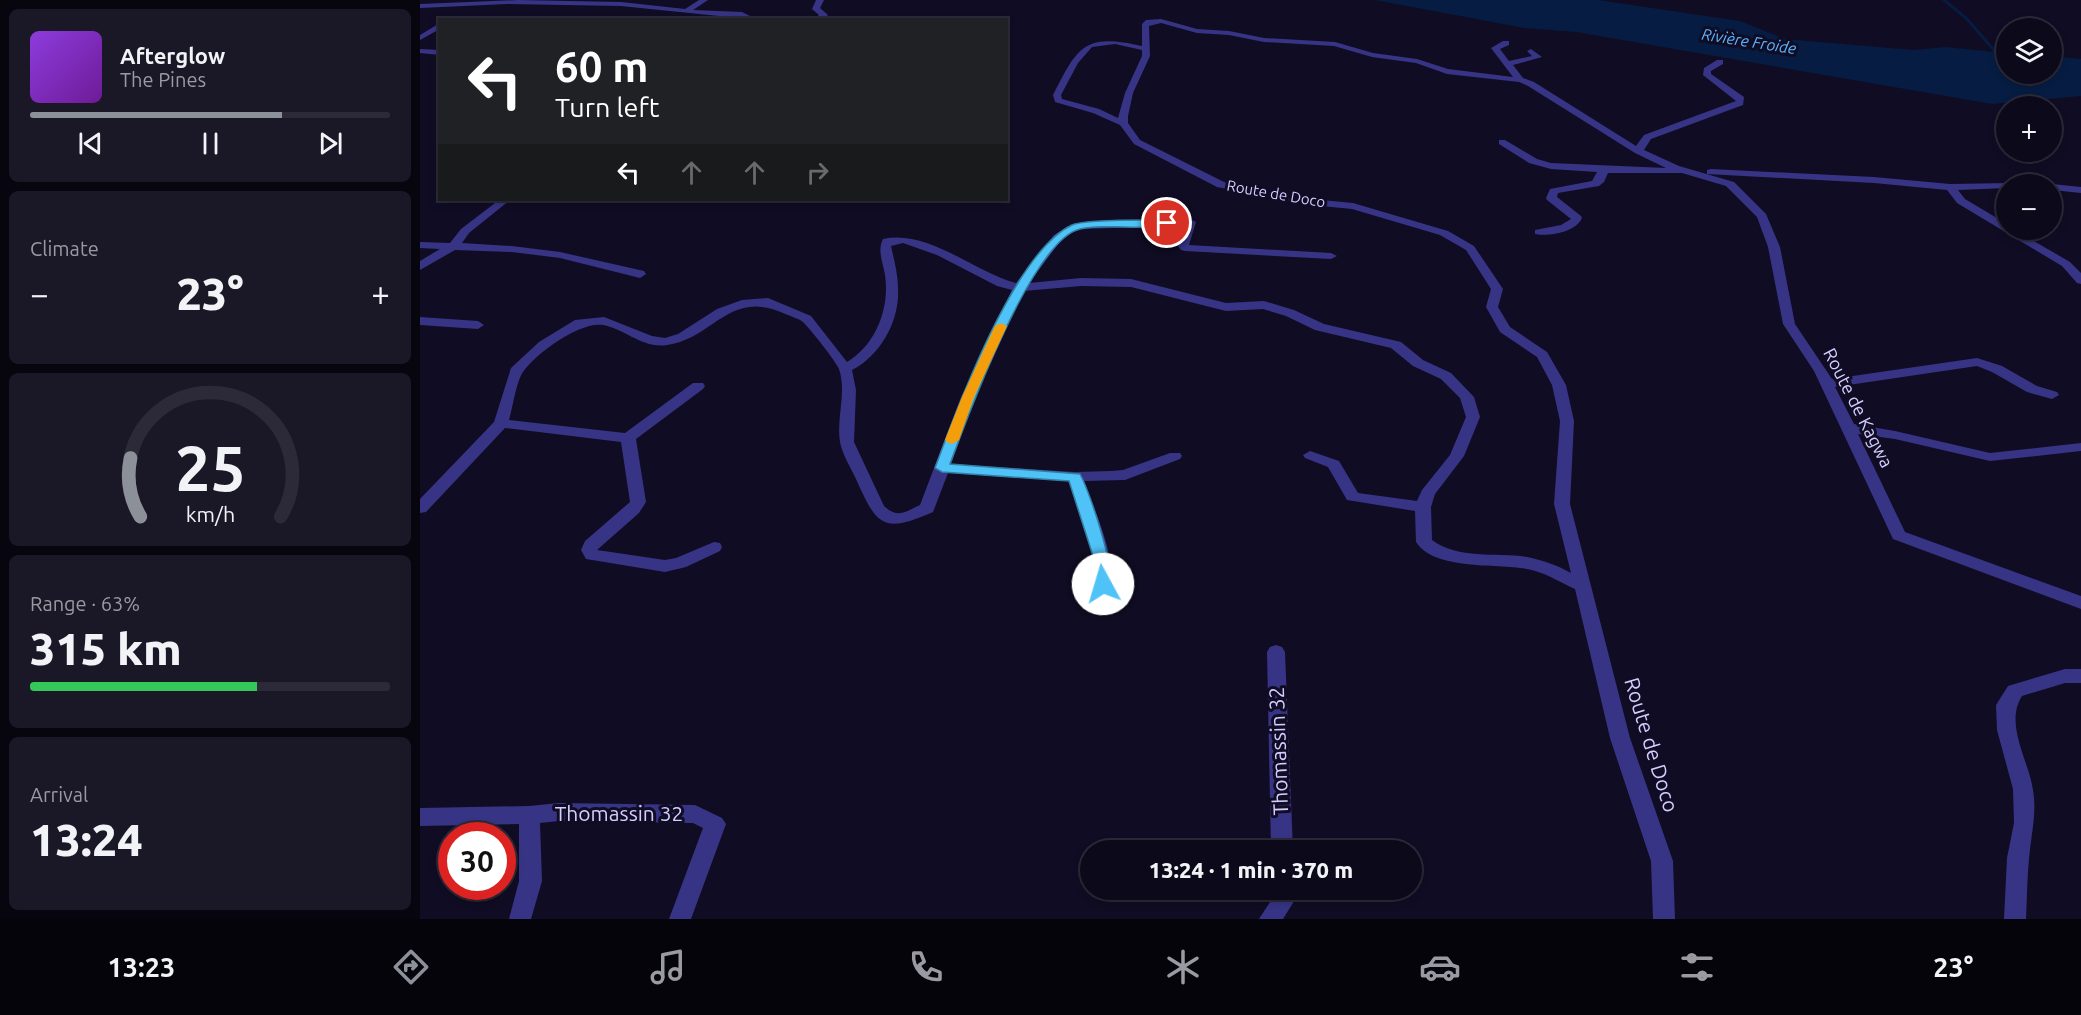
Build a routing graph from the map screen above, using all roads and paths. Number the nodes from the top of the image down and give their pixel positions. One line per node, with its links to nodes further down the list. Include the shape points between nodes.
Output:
1 (430, 0): 6 (street)
2 (683, 0): 7 (street)
3 (704, 0): 8 (street)
4 (820, 0): 11 (street, via 816,9 824,15)
5 (470, 5): 6 (street); 7 (street, via 507,2); 9 (street)
6 (422, 6)
7 (669, 8): 8 (street)
8 (686, 11): 10 (street, via 744,14)
9 (455, 14)
10 (751, 18)
11 (819, 18)
12 (430, 22): 13 (street)
13 (438, 24)
14 (438, 25): 15 (street)
15 (420, 38)
16 (1506, 43): 22 (street, via 1495,48)
17 (1146, 49): 23 (street, via 1146,24 1161,21 1197,31 1264,40 1335,44 1447,71); 24 (street, via 1144,64 1129,93); 24 (street, via 1115,42 1090,45 1074,62 1057,95 1058,100 1067,104)
18 (420, 51): 20 (street)
19 (1531, 51): 22 (street, via 1538,57)
20 (438, 53)
21 (1720, 62): 26 (street, via 1707,70 1707,75 1736,94 1740,103 1647,137)
22 (1506, 64): 23 (street)
23 (1520, 80): 26 (street)
24 (1123, 123): 62 (street, Route de Doco, via 1137,142 1221,185 1373,211 1444,233 1470,248 1497,289 1492,307 1496,316 1505,329 1542,355 1559,385 1567,421 1562,504)
25 (1503, 142): 27 (street, via 1533,161 1551,166)
26 (1638, 151): 28 (street, Route de Kagwa)
27 (1606, 170): 28 (street); 35 (street, via 1594,184 1551,194 1576,221 1564,228)
28 (1686, 171): 30 (street); 47 (street, Route de Kagwa, via 1730,184 1762,216 1774,247 1789,324)
29 (1996, 185): 30 (street)
30 (1950, 187): 34 (street, via 1961,201)
31 (2062, 188): 32 (street)
32 (2081, 190)
33 (504, 201): 38 (street, via 465,231)
34 (1996, 222)
35 (1539, 232)
36 (2026, 240): 42 (street, via 2066,264)
37 (420, 245): 38 (street)
38 (456, 245): 40 (street); 41 (street, via 560,255)
39 (1331, 256): 43 (street, via 1185,248 1190,222 1076,226 1058,237)
40 (420, 266)
41 (640, 274)
42 (2081, 280)
43 (1019, 288): 46 (street, via 923,246 904,240 887,241 892,297 882,332 865,357); 56 (street, via 968,397); 58 (street, via 1081,282 1131,283 1226,307 1264,305 1320,327 1396,345 1418,363 1446,376 1467,397 1473,417 1457,456 1428,493)
44 (420, 321): 45 (street)
45 (478, 325)
46 (845, 368): 50 (street, via 807,319 768,302 742,304 721,312 683,337 665,342 593,320 579,323 544,345 516,371); 56 (street, via 849,390 847,442 877,509 887,518 903,519 927,508)
47 (1827, 384): 49 (street, via 1977,362 1999,368 2028,389); 51 (street, Route de Kagwa)
48 (698, 386): 52 (street)
49 (2052, 395)
50 (501, 423): 52 (street); 59 (street)
51 (1848, 428): 53 (street, via 1990,457); 63 (street, Route de Kagwa, via 1899,535)
52 (628, 438): 60 (street, via 638,502 591,545 592,555 665,566)
53 (2081, 447)
54 (1310, 455): 58 (street, via 1330,461 1353,497)
55 (1175, 456): 57 (street, via 1125,475)
56 (942, 468): 57 (street)
57 (1075, 477): 61 (street, via 1102,559)
58 (1424, 507): 62 (street, via 1424,542 1431,549 1453,556 1540,566)
59 (420, 508)
60 (714, 547)
61 (1103, 584)
62 (1582, 586): 73 (street, Route de Doco, via 1620,738 1662,861)
63 (2081, 603)
64 (1276, 652): 68 (street, Thomassin 32)
65 (2081, 676): 74 (street, via 2065,676 2015,691 2006,705 2007,730 2023,789 2025,823 2018,858)
66 (530, 815): 67 (street, Thomassin 32); 70 (street, via 534,858 529,899); 71 (street, Thomassin 32, via 695,814 715,824)
67 (420, 817)
68 (1282, 840)
69 (1284, 900): 72 (street)
70 (520, 919)
71 (680, 919)
72 (1270, 919)
73 (1664, 919)
74 (2015, 919)

